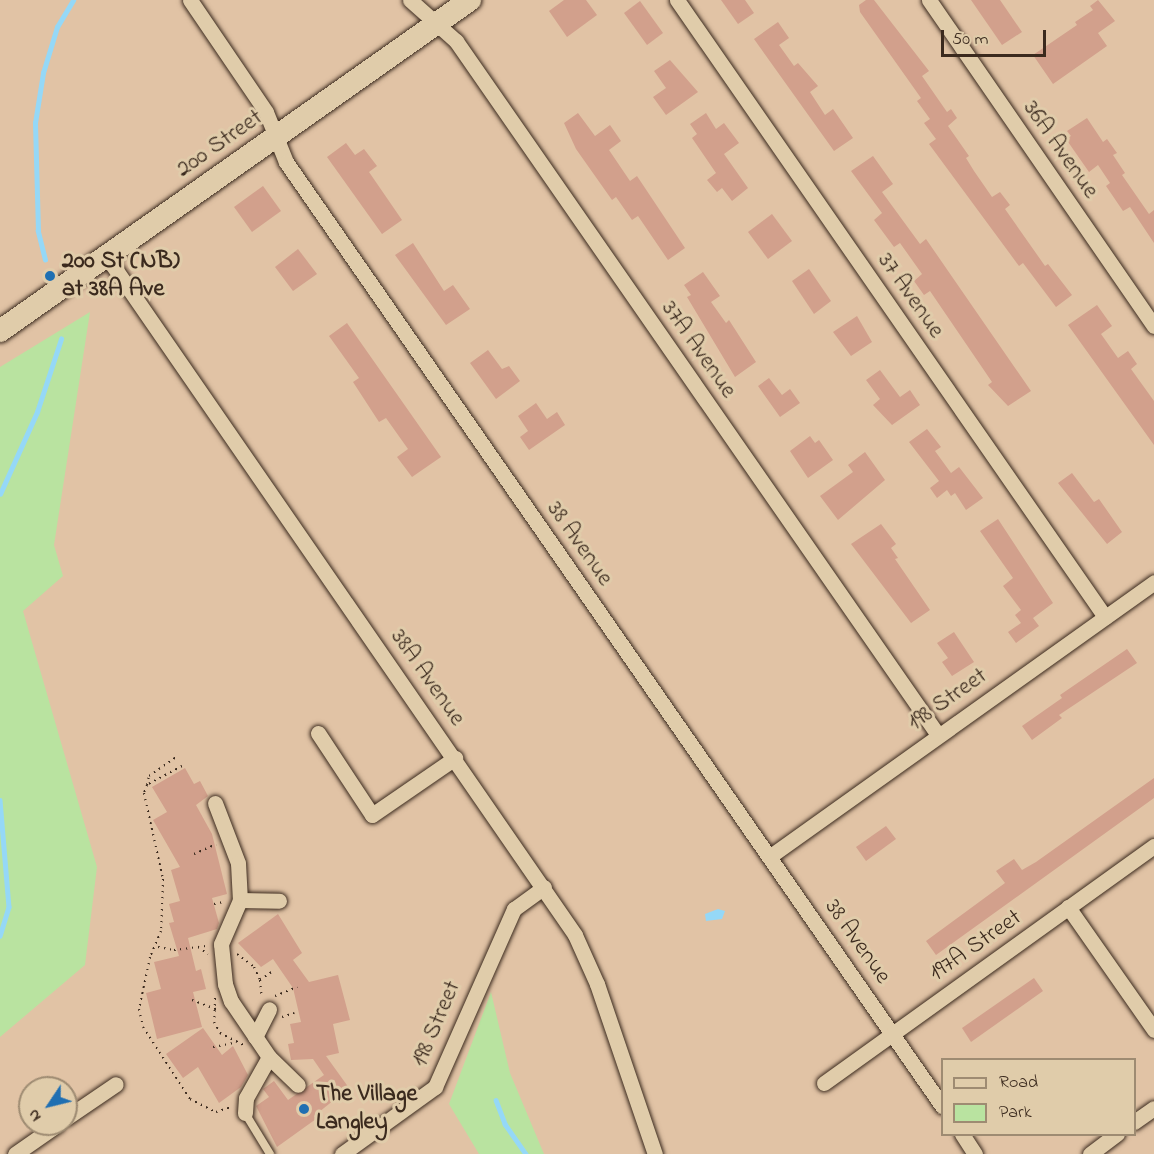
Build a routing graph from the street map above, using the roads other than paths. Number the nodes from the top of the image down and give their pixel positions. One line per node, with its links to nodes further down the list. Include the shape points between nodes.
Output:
1 (190, 0): 7 (street, 38 Avenue, via 266,112)
2 (410, 0): 6 (street, 37A Avenue)
3 (470, 0): 6 (main road, 200 Street)
4 (677, 0): 12 (street, 37 Avenue)
5 (929, 0): 9 (street, 36A Avenue)
6 (436, 24): 7 (main road, 200 Street); 14 (street, 37A Avenue, via 456,41)
7 (276, 138): 8 (main road, 200 Street); 18 (street, 38 Avenue, via 286,162)
8 (107, 258): 10 (main road, 200 Street); 15 (street, 38A Avenue)
9 (1154, 326)
10 (0, 331)
11 (1154, 582): 12 (street, 198 Street)
12 (1106, 617): 14 (street, 198 Street)
13 (318, 733): 15 (street, via 372,815)
14 (938, 735): 18 (street, 198 Street)
15 (455, 758): 19 (street, 38A Avenue)
16 (215, 803): 20 (street, via 238,863)
17 (1154, 846): 22 (street, 197A Street)
18 (769, 857): 25 (street, 38 Avenue)
19 (544, 887): 41 (street, 198 Street, via 514,909 435,1087); 42 (street, 38A Avenue, via 575,935 597,984)
20 (240, 900): 21 (street); 26 (street, via 221,947 231,1001)
21 (279, 901)
22 (1068, 907): 24 (street); 25 (street, 197A Street)
23 (276, 1013): 26 (street)
24 (1154, 1030)
25 (892, 1033): 28 (street, 197A Street); 31 (street, 38 Avenue)
26 (255, 1037): 27 (street)
27 (269, 1057): 30 (street); 34 (street, via 246,1098)
28 (825, 1083)
29 (116, 1084): 33 (street)
30 (298, 1085)
31 (941, 1105)
32 (1154, 1108): 35 (street)
33 (78, 1110)
34 (245, 1113): 40 (lane)
35 (1136, 1121)
36 (41, 1136): 39 (street)
37 (963, 1136): 43 (street)
38 (1114, 1136): 44 (street)
39 (15, 1154)
40 (270, 1154)
41 (342, 1154)
42 (655, 1154)
43 (975, 1154)
44 (1090, 1154)

